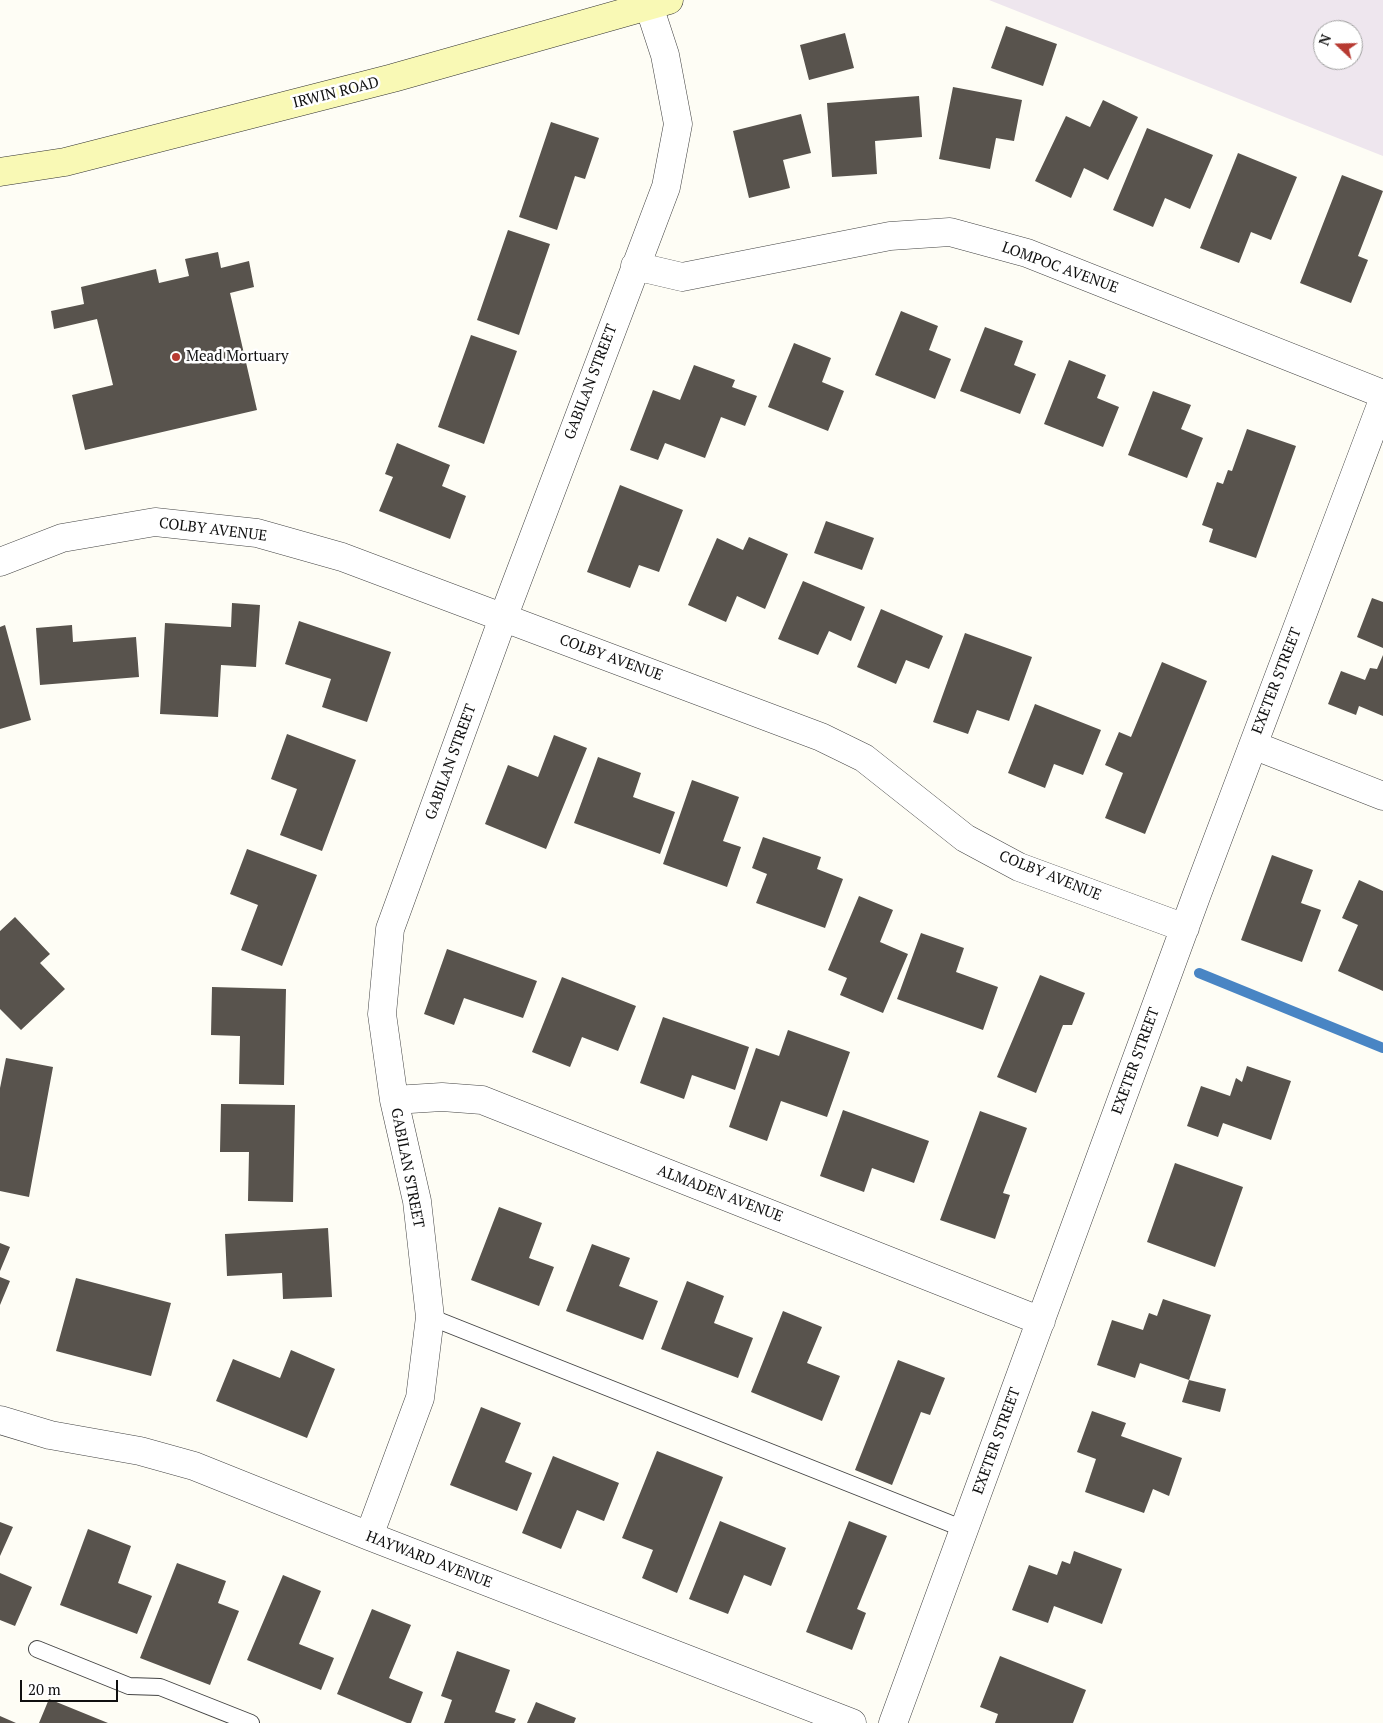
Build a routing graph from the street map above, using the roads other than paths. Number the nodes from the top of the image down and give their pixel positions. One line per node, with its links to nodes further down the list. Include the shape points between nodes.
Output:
1 (659, 3): 2 (street, IRWIN ROAD, via 393,78 65,162); 3 (street, GABILAN STREET, via 678,124 666,187)
2 (0, 172)
3 (635, 266): 4 (street, LOMPOC AVENUE, via 682,277 890,236 950,232 1027,253); 7 (street, GABILAN STREET)
4 (1383, 394)
5 (1383, 400): 8 (street, EXETER STREET)
6 (0, 562): 7 (street, COLBY AVENUE, via 62,538 155,522 257,533 348,559)
7 (503, 618): 10 (street, COLBY AVENUE, via 821,736 864,758 965,838 1019,867); 11 (street, GABILAN STREET, via 390,929 382,1014)
8 (1253, 745): 9 (street); 10 (street, EXETER STREET)
9 (1383, 796)
10 (1185, 928): 13 (street, EXETER STREET)
11 (394, 1100): 12 (street, GABILAN STREET, via 417,1201); 13 (street, ALMADEN AVENUE, via 442,1097 482,1100)
12 (430, 1317): 15 (lane); 16 (street, GABILAN STREET, via 420,1398)
13 (1041, 1321): 15 (street, EXETER STREET)
14 (0, 1420): 16 (street, HAYWARD AVENUE, via 50,1435 140,1451 194,1466)
15 (964, 1529): 20 (street, EXETER STREET)
16 (369, 1536): 19 (street, HAYWARD AVENUE)
17 (37, 1649): 18 (lane, via 130,1686 160,1687)
18 (251, 1723)
19 (852, 1723)
20 (893, 1723)

